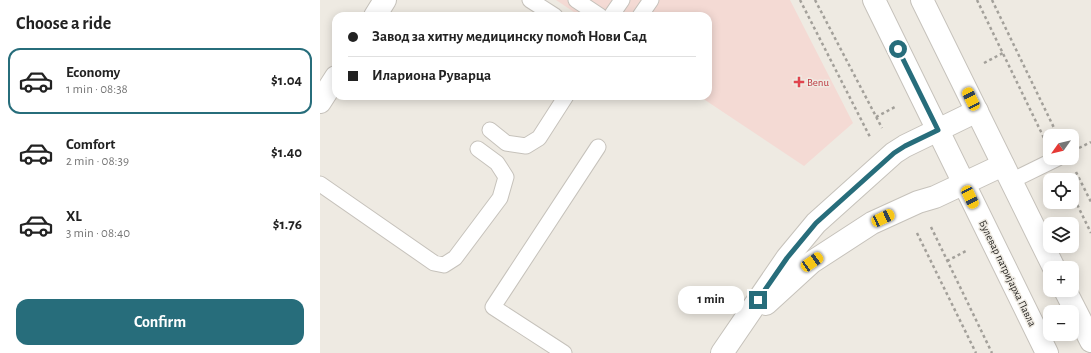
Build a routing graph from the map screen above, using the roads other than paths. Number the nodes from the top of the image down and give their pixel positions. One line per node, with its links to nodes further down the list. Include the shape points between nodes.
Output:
1 (385, 0): 8 (main road)
2 (530, 0): 9 (lane)
3 (576, 0): 10 (lane)
4 (622, 0): 11 (lane)
5 (651, 0): 12 (lane)
6 (874, 0): 18 (main road, Булевар патријарха Павла)
7 (922, 0): 16 (main road)
8 (378, 12)
9 (549, 12)
10 (594, 12)
11 (614, 12)
12 (643, 12)
13 (332, 83): 15 (main road)
14 (563, 100): 17 (lane, via 539,138 526,146 506,142)
15 (320, 102)
16 (977, 112): 18 (main road); 22 (main road)
17 (490, 130)
18 (938, 130): 24 (main road, Булевар патријарха Павла); 28 (main road, via 905,146 816,223 787,258)
19 (598, 147): 29 (lane, via 493,307)
20 (478, 149): 23 (lane, via 498,163 506,177 500,198 455,258 444,265 434,263)
21 (1043, 162): 22 (lane)
22 (1007, 173): 24 (main road); 25 (main road)
23 (320, 184)
24 (964, 184): 28 (main road, via 872,223 812,262 764,305); 30 (main road, Булевар патријарха Павла)
25 (1051, 261)
26 (1069, 297): 27 (main road)
27 (1091, 341)
28 (725, 347)
29 (564, 353)
30 (1047, 353)

